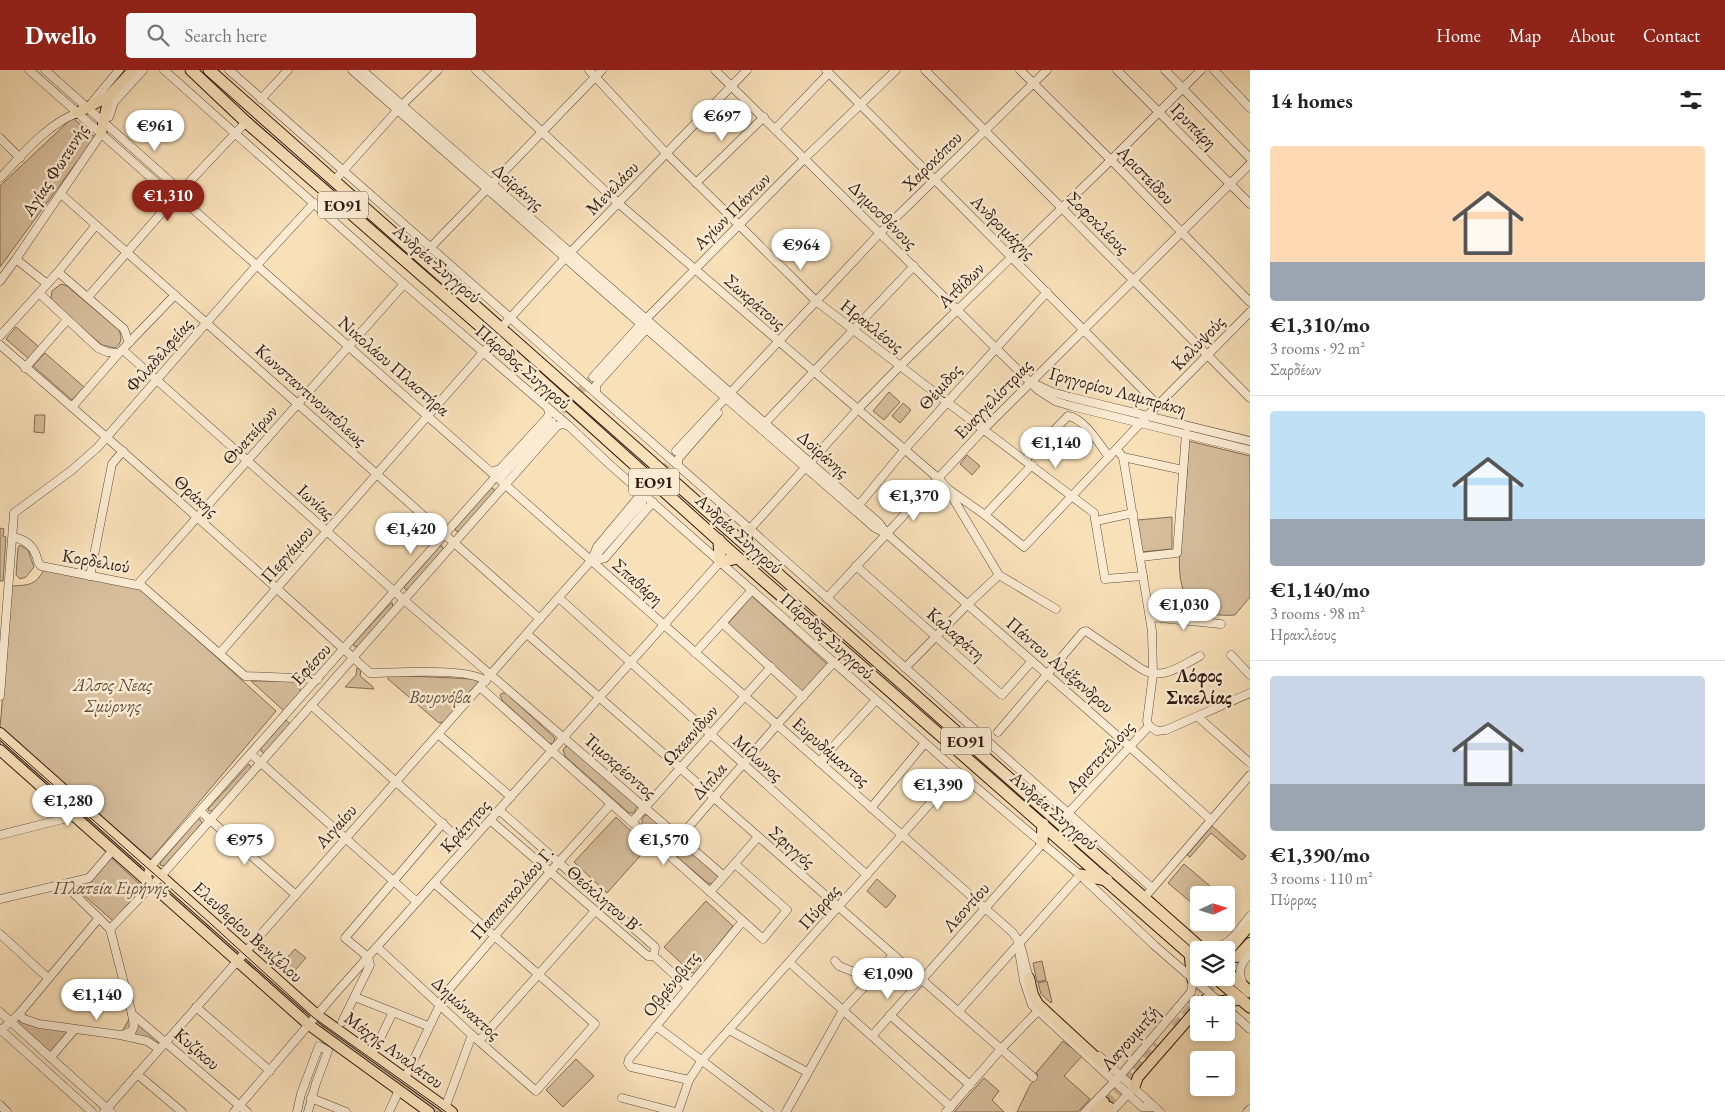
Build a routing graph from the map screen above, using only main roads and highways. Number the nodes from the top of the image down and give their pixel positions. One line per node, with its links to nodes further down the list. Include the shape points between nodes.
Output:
1 (133, 70): 4 (main road, Αγίας Φωτεινής)
2 (191, 70): 8 (highway, Ανδρέα Συγγρού / ΕΟ91)
3 (209, 70): 7 (highway, Ανδρέα Συγγρού / ΕΟ91)
4 (109, 96): 5 (main road, Αγίας Φωτεινής); 6 (main road, Αγίας Φωτεινής, via 106,124)
5 (77, 113)
6 (101, 134)
7 (734, 536): 9 (highway, Ανδρέα Συγγρού / ΕΟ91); 9 (highway, via 750,529)
8 (719, 540): 10 (highway, Ανδρέα Συγγρού / ΕΟ91); 10 (highway, via 720,562)
9 (746, 546): 19 (highway, Ανδρέα Συγγρού / ΕΟ91, via 1144,898)
10 (738, 558): 13 (highway, Ανδρέα Συγγρού / ΕΟ91)
11 (0, 733): 26 (main road, Ελευθερίου Βενιζέλου)
12 (0, 750): 28 (main road, Ελευθερίου Βενιζέλου)
13 (1043, 824): 14 (highway); 16 (highway, Ανδρέα Συγγρού / ΕΟ91)
14 (1042, 844)
15 (1080, 876): 16 (highway)
16 (1106, 880): 20 (highway, Ανδρέα Συγγρού / ΕΟ91)
17 (1250, 925): 18 (main road, via 1236,957)
18 (1250, 943)
19 (1190, 946)
20 (1190, 947)
21 (1029, 978): 29 (main road, via 1038,1004)
22 (1235, 981): 24 (highway)
23 (1233, 986): 24 (highway)
24 (1245, 992): 25 (highway)
25 (1250, 1007)
26 (316, 1015): 32 (main road, Μάχης Αναλάτου)
27 (1190, 1018): 30 (main road, via 1138,1076)
28 (309, 1026): 33 (main road, Μάχης Αναλάτου)
29 (1102, 1063)
30 (1131, 1091)
31 (1107, 1108): 34 (main road, Λαγουμιτζή)
32 (448, 1110)
33 (429, 1112)
34 (1094, 1112)

